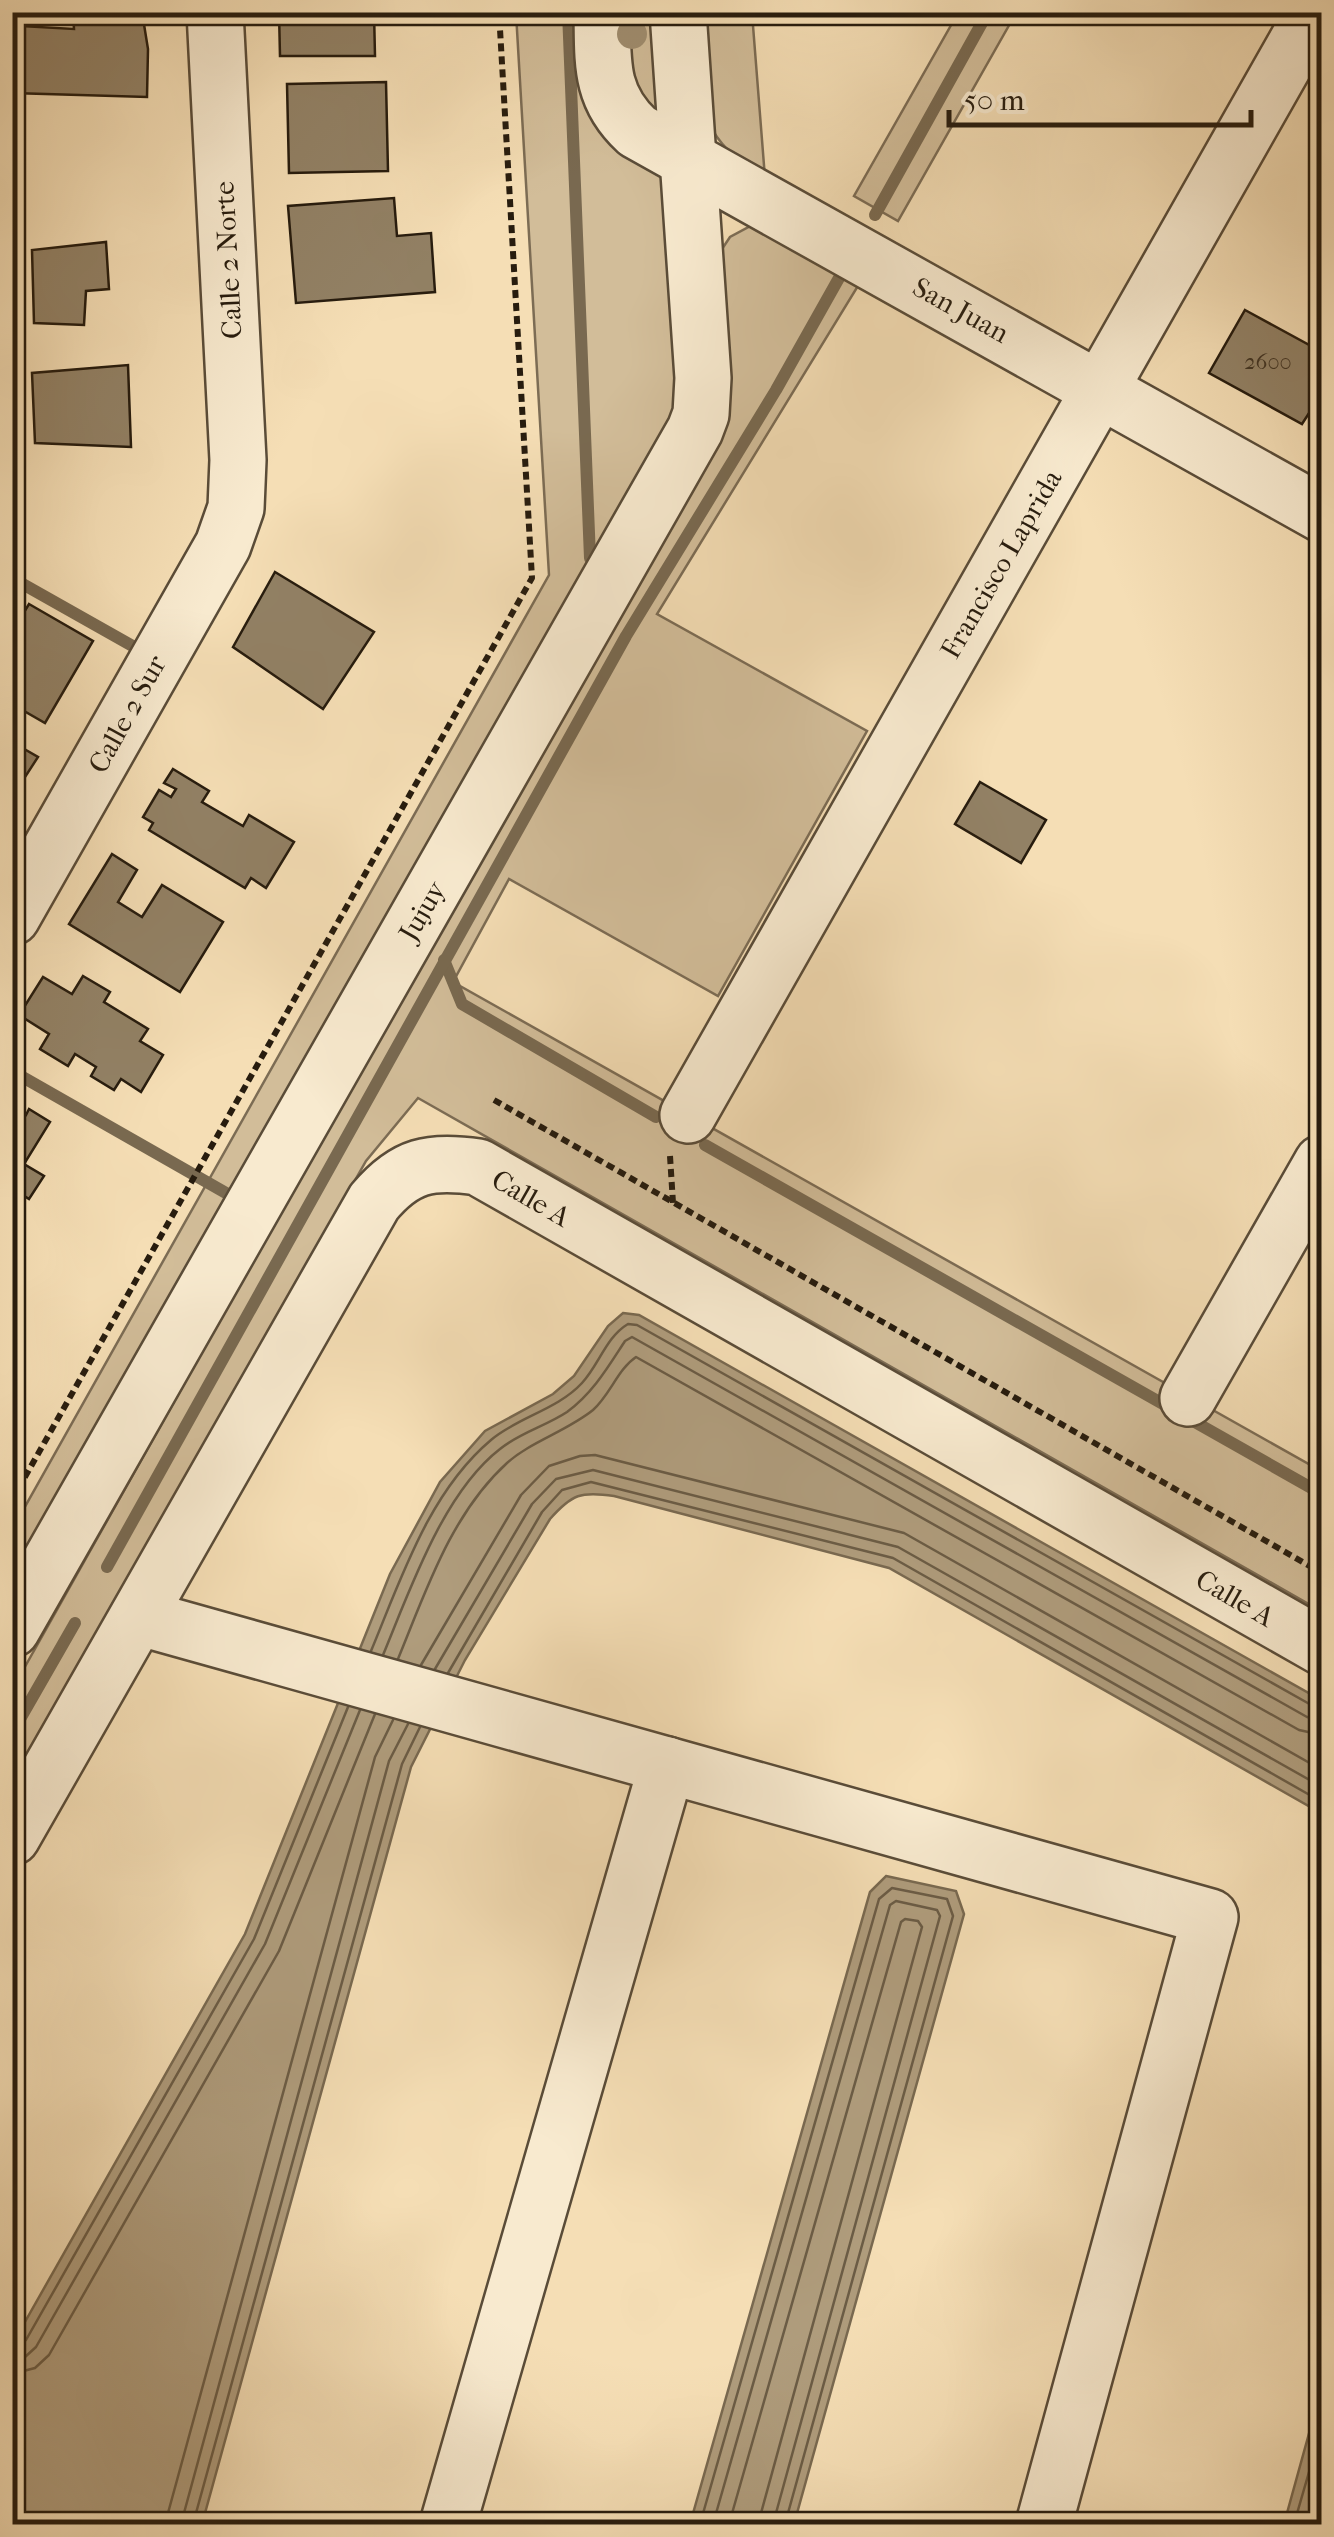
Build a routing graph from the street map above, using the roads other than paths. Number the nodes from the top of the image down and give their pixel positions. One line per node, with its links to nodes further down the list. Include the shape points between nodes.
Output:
1 (216, 12): 7 (street, Calle 2 Norte)
2 (602, 12): 5 (street, San Juan, via 605,77 619,114)
3 (678, 12): 5 (street, Jujuy)
4 (1314, 12): 6 (street, Francisco Laprida)
5 (686, 159): 6 (street, San Juan); 14 (street, Jujuy, via 703,378 695,430)
6 (1100, 389): 8 (street, San Juan); 10 (street, Francisco Laprida)
7 (236, 508): 9 (street, Calle 2 Sur, via 223,545)
8 (1322, 514)
9 (12, 917)
10 (688, 1115)
11 (1322, 1163): 12 (street)
12 (1188, 1398)
13 (138, 1617): 15 (street, Calle A, via 374,1202 393,1180 447,1162 478,1168); 16 (street); 17 (street, Calle A)
14 (12, 1629)
15 (1322, 1647)
16 (667, 1765): 18 (street); 19 (street, via 1210,1917)
17 (12, 1838)
18 (448, 2524)
19 (1044, 2524)

